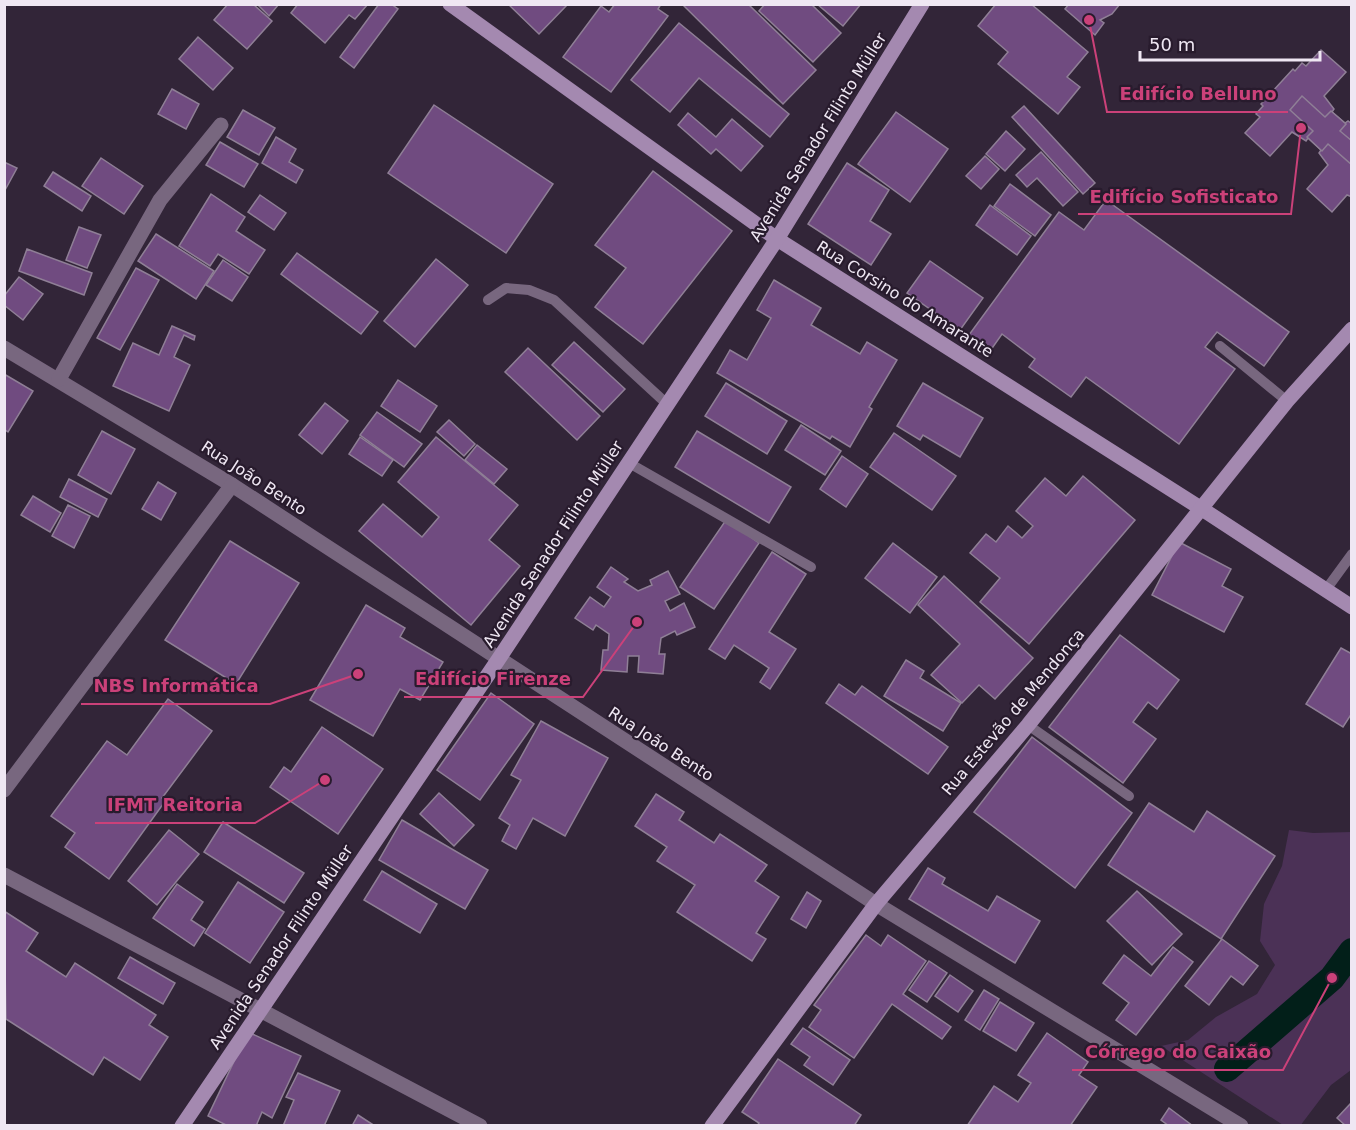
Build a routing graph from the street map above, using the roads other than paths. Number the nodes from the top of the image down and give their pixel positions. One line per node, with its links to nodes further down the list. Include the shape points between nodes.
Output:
1 (450, 4): 4 (street, Rua Corsino do Amarante)
2 (922, 4): 4 (street, Avenida Senador Filinto Müller)
3 (221, 125): 9 (street, via 160,200)
4 (777, 239): 11 (street, Avenida Senador Filinto Müller); 14 (street, Rua Corsino do Amarante)
5 (488, 300): 11 (lane, via 506,288 529,290 555,300)
6 (1352, 329): 10 (street, Rua Estevão de Mendonça)
7 (1220, 346): 10 (lane)
8 (4, 348): 9 (street, Rua João Bento)
9 (59, 379): 13 (street, Rua João Bento)
10 (1287, 401): 14 (street, Rua Estevão de Mendonça)
11 (667, 405): 12 (street, Avenida Senador Filinto Müller)
12 (629, 463): 16 (lane); 19 (street, Avenida Senador Filinto Müller)
13 (232, 485): 19 (street, Rua João Bento); 21 (street)
14 (1202, 508): 17 (street, Rua Corsino do Amarante); 20 (street, Rua Estevão de Mendonça)
15 (1352, 554): 17 (lane)
16 (811, 567)
17 (1325, 591): 18 (street, Rua Corsino do Amarante)
18 (1352, 607)
19 (498, 660): 24 (street, Rua João Bento); 25 (street, Avenida Senador Filinto Müller)
20 (1028, 725): 22 (lane); 24 (street, Rua Estevão de Mendonça)
21 (4, 790)
22 (1129, 796)
23 (4, 874): 25 (street)
24 (876, 904): 28 (street, Rua Estevão de Mendonça); 29 (street, Rua João Bento)
25 (262, 1008): 26 (street, Avenida Senador Filinto Müller); 27 (street)
26 (182, 1125)
27 (480, 1125)
28 (712, 1125)
29 (1241, 1125)

